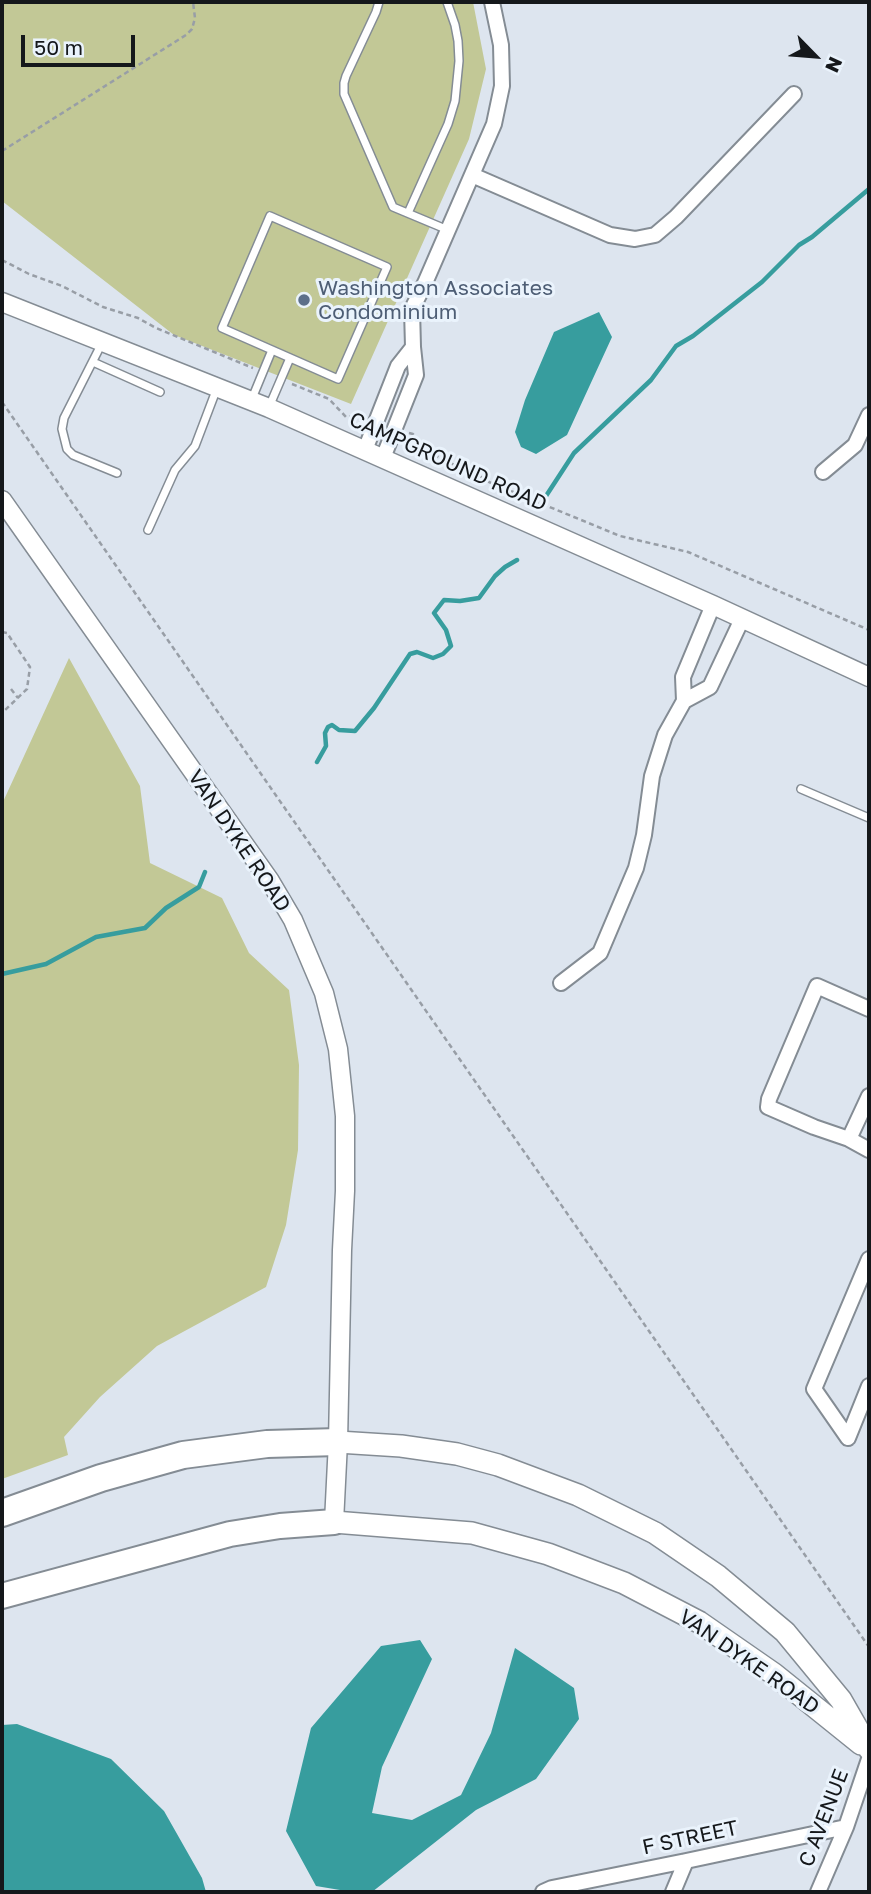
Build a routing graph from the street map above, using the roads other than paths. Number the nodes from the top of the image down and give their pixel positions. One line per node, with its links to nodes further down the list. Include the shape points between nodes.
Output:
1 (379, 2): 6 (lane, via 346,76 344,94 393,207)
2 (447, 2): 6 (lane, via 458,41 455,101)
3 (492, 2): 5 (street, via 502,45 502,86 494,124)
4 (794, 94): 5 (street, via 676,218 655,234 635,239 610,235)
5 (472, 175): 7 (street)
6 (408, 213): 7 (lane)
7 (448, 230): 10 (street, via 412,309)
8 (2, 302): 9 (street, CAMPGROUND ROAD)
9 (103, 341): 13 (lane); 14 (street, CAMPGROUND ROAD)
10 (413, 347): 17 (street, via 398,366); 19 (street, via 416,375)
11 (272, 350): 12 (lane); 12 (lane, via 222,328 270,216 387,267 338,379); 16 (lane)
12 (290, 358): 18 (lane)
13 (93, 362): 15 (lane); 24 (lane, via 62,429 73,455)
14 (218, 387): 16 (street, CAMPGROUND ROAD); 26 (lane, via 195,446 175,470)
15 (160, 392)
16 (251, 401): 18 (street, CAMPGROUND ROAD)
17 (384, 402): 19 (street); 21 (street)
18 (269, 408): 21 (street, CAMPGROUND ROAD)
19 (402, 410): 22 (street)
20 (869, 415): 23 (street, via 855,445)
21 (365, 450): 22 (street, CAMPGROUND ROAD)
22 (383, 458): 27 (street, CAMPGROUND ROAD)
23 (823, 472)
24 (117, 473)
25 (2, 499): 40 (street, VAN DYKE ROAD, via 270,881 293,920 324,993 338,1049 345,1116)
26 (148, 530)
27 (713, 606): 28 (street, CAMPGROUND ROAD); 30 (street, via 683,677)
28 (742, 619): 29 (street, CAMPGROUND ROAD); 30 (street, via 710,687)
29 (869, 677)
30 (684, 701): 33 (street, via 665,735 652,776 636,868 600,953)
31 (801, 789): 32 (lane)
32 (869, 818)
33 (561, 983)
34 (869, 1009): 36 (street, via 817,986 769,1099 768,1107)
35 (869, 1096): 36 (street)
36 (849, 1139): 37 (street)
37 (869, 1150)
38 (869, 1259): 39 (street, via 814,1388 848,1438)
39 (869, 1386)
40 (338, 1442): 41 (highway, via 267,1444 183,1455); 42 (street, VAN DYKE ROAD); 44 (main road, VAN DYKE ROAD, via 457,1454 498,1465 578,1495 655,1533 718,1576 785,1632 841,1700)
41 (2, 1513)
42 (334, 1522): 43 (highway, via 230,1534); 44 (main road, VAN DYKE ROAD, via 472,1533 548,1554 624,1583 710,1629)
43 (2, 1596)
44 (869, 1750)
45 (869, 1759): 46 (street, C AVENUE)
46 (846, 1826): 47 (street, F STREET); 50 (street, C AVENUE)
47 (686, 1861): 48 (street, F STREET); 49 (street)
48 (543, 1892)
49 (673, 1892)
50 (818, 1892)

